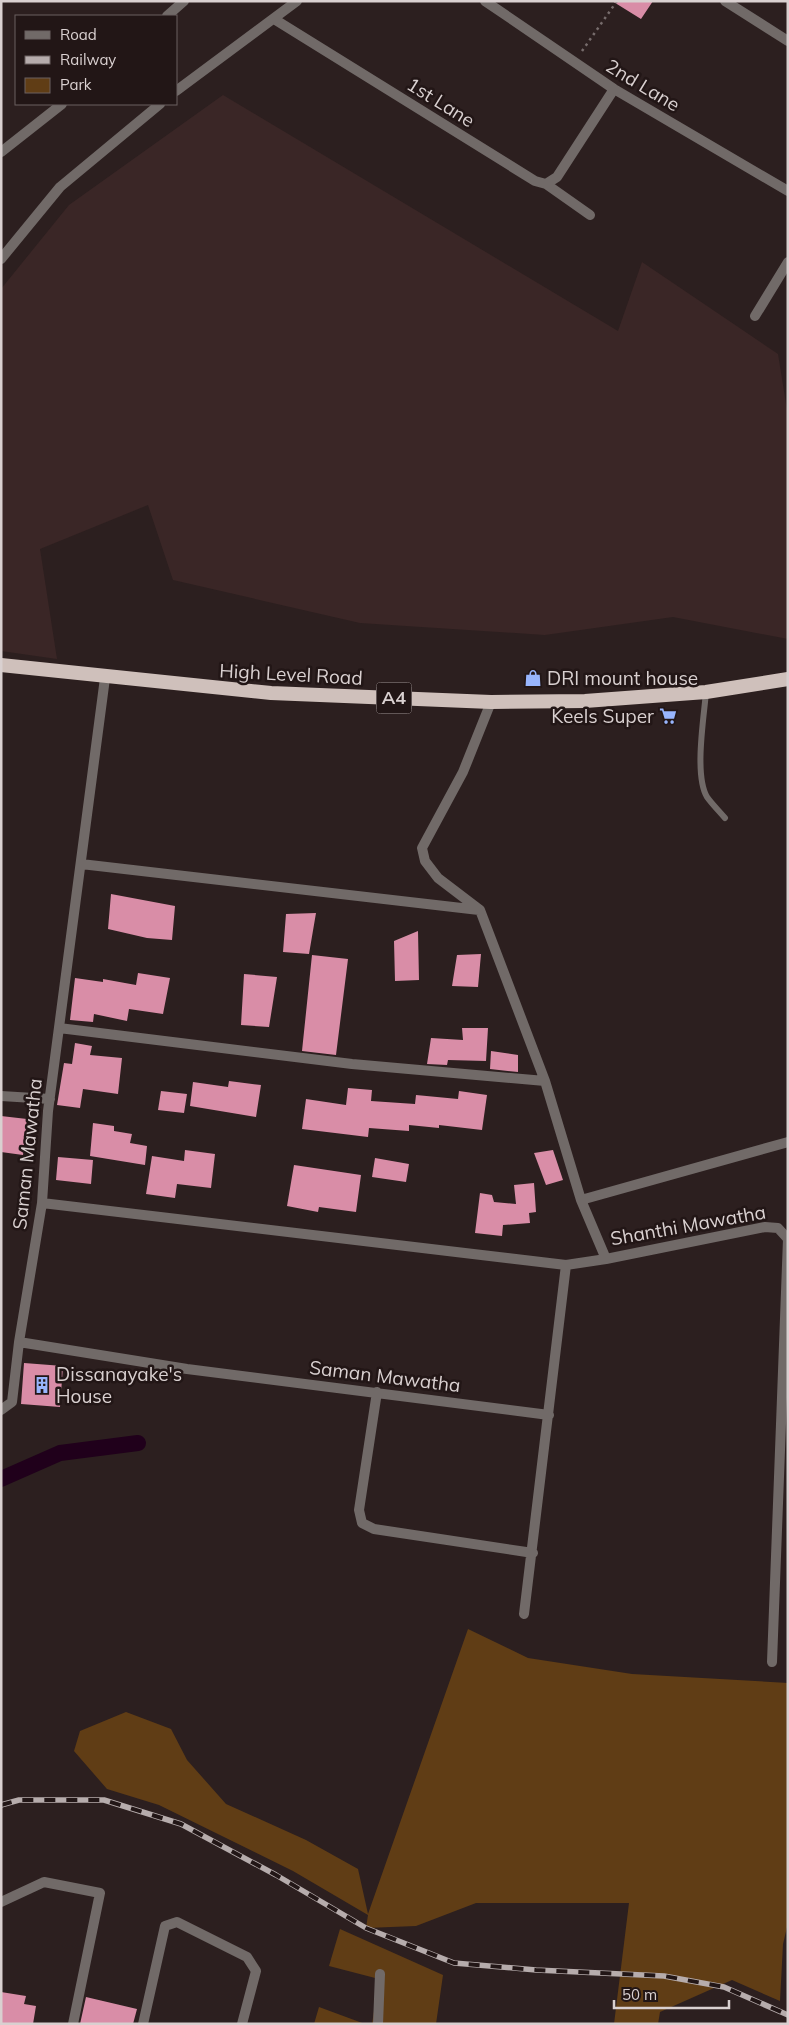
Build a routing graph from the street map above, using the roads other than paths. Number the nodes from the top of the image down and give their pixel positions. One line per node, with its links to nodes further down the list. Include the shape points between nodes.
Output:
1 (184, 1): 5 (street)
2 (297, 1): 6 (street)
3 (485, 1): 8 (street, 2nd Lane)
4 (725, 1): 7 (street)
5 (168, 15)
6 (274, 18): 9 (street); 13 (street, 1st Lane, via 535,182)
7 (788, 41)
8 (614, 89): 13 (street, via 557,177); 14 (street, 2nd Lane)
9 (178, 90)
10 (61, 105): 12 (street)
11 (159, 105): 16 (street, via 60,187)
12 (1, 152)
13 (546, 184): 15 (street, 1st Lane)
14 (788, 191)
15 (590, 215)
16 (1, 259)
17 (788, 262): 18 (street)
18 (755, 316)
19 (1, 665): 20 (highway, High Level Road / A4)
20 (105, 678): 23 (highway, High Level Road / A4, via 271,693); 25 (street, Saman Mawatha)
21 (788, 679): 22 (highway, High Level Road / A4)
22 (706, 692): 23 (highway, High Level Road / A4, via 585,701); 24 (lane, via 701,772 706,795)
23 (491, 702): 26 (street, via 463,772 422,848 425,861 438,878)
24 (725, 818)
25 (80, 864): 26 (street); 27 (street, Saman Mawatha)
26 (480, 910): 28 (street, Shanthi Mawatha)
27 (59, 1028): 28 (street, via 352,1064); 30 (street, Saman Mawatha)
28 (545, 1081): 32 (street, Shanthi Mawatha)
29 (1, 1096): 30 (street)
30 (50, 1099): 33 (street, Saman Mawatha)
31 (788, 1142): 32 (street)
32 (581, 1200): 34 (street, Shanthi Mawatha)
33 (42, 1203): 35 (street); 36 (street, Saman Mawatha)
34 (606, 1260): 35 (street); 42 (street, Shanthi Mawatha, via 765,1227 778,1228 788,1239)
35 (566, 1265): 39 (street)
36 (19, 1342): 37 (street, Saman Mawatha, via 187,1370); 38 (street, via 12,1402)
37 (377, 1392): 39 (street, Saman Mawatha); 40 (street, via 359,1510 362,1523 374,1529)
38 (1, 1410)
39 (549, 1414): 40 (street)
40 (533, 1553): 41 (street)
41 (524, 1614)
42 (772, 1662)
43 (1, 1902): 45 (street, via 44,1882 100,1893)
44 (380, 1974): 48 (street)
45 (72, 2024)
46 (143, 2024): 47 (street, via 165,1926 177,1922 247,1957 256,1970)
47 (242, 2024)
48 (378, 2024)

